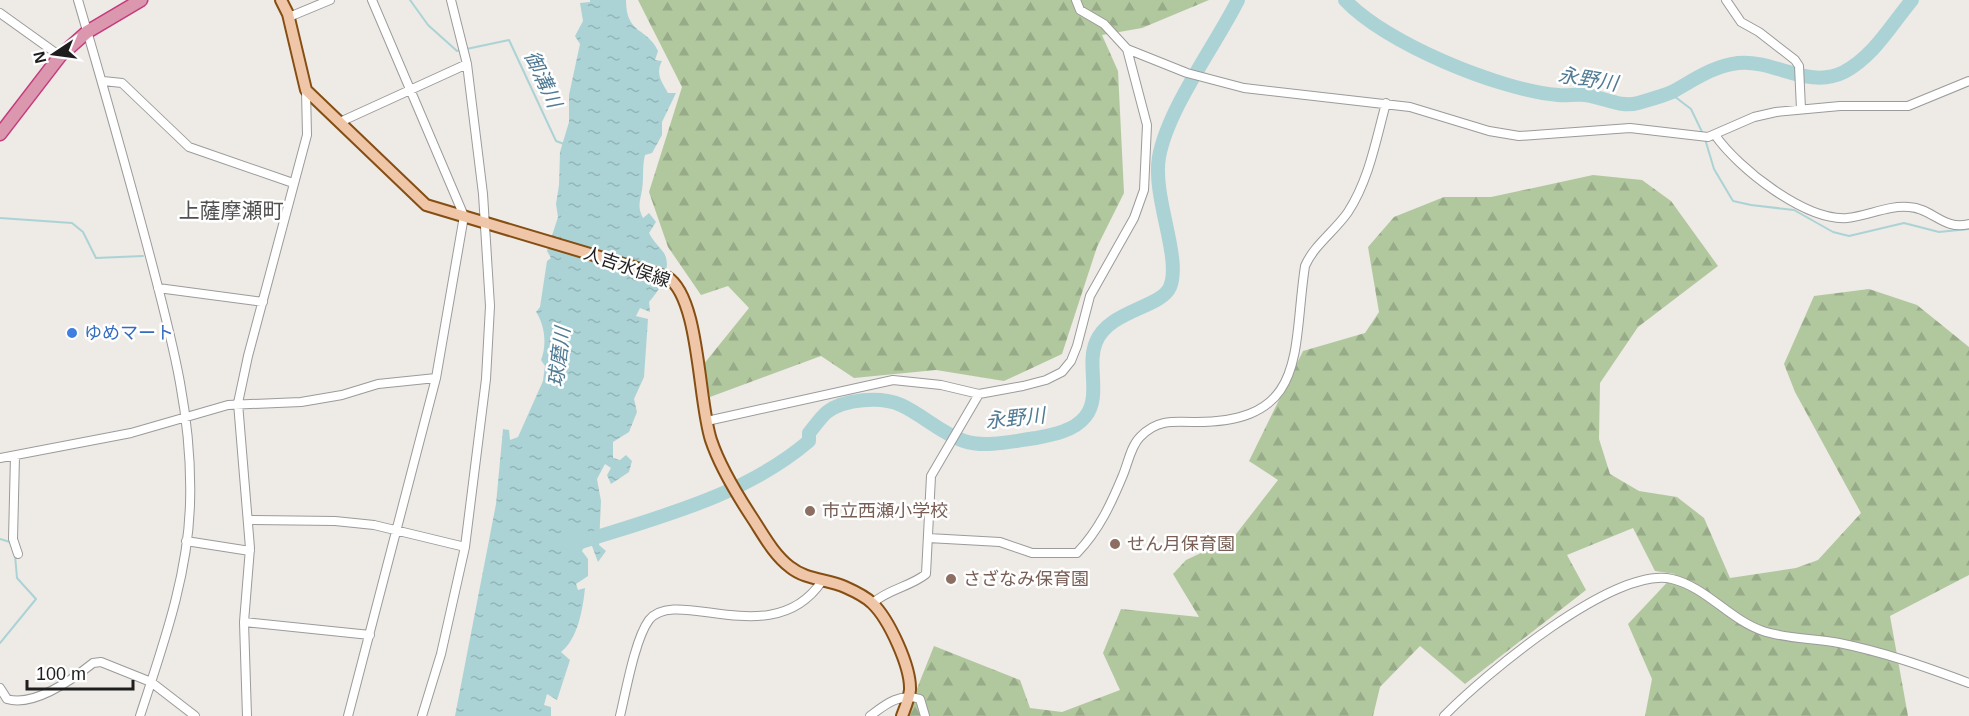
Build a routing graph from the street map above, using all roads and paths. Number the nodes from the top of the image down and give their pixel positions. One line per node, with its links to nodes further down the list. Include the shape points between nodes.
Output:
1 (78, 0): 11 (street)
2 (141, 0): 11 (highway)
3 (281, 0): 10 (main road)
4 (330, 0): 10 (street)
5 (372, 0): 17 (street)
6 (451, 0): 14 (street)
7 (1076, 0): 12 (street, via 1080,10 1104,24)
8 (1726, 0): 20 (street, via 1741,22 1784,50 1799,66)
9 (0, 13): 13 (street)
10 (289, 17): 18 (main road)
11 (87, 32): 13 (highway); 15 (street)
12 (1127, 49): 19 (street, via 1187,73 1244,88); 31 (street, via 1147,125 1144,190 1134,218 1090,296 1077,346 1067,366 1046,380)
13 (60, 57): 22 (highway)
14 (467, 64): 17 (street); 26 (street)
15 (103, 81): 24 (street, via 122,83 189,147); 28 (street)
16 (1969, 81): 20 (street, via 1908,106)
17 (411, 89): 21 (street); 25 (street)
18 (306, 90): 21 (main road, 人吉水俣線); 24 (street, via 307,135)
19 (1386, 103): 23 (street, via 1503,135 1610,128 1664,131 1699,138); 39 (street, via 1359,194 1305,266 1294,357 1278,397 1267,406 1229,419 1164,421 1141,436 1103,519 1077,553 1032,553 1000,542)
20 (1801, 109): 23 (street, via 1754,117)
21 (340, 122): 25 (main road, 人吉水俣線, via 416,198 426,205)
22 (0, 134)
23 (1715, 135): 27 (street, via 1753,176 1830,218 1908,206 1953,225)
24 (293, 183): 29 (street)
25 (464, 216): 26 (main road, 人吉水俣線); 30 (street)
26 (487, 222): 34 (main road, 人吉水俣線, via 676,282 689,310); 41 (street, via 490,306 486,379)
27 (1969, 224)
28 (158, 288): 29 (street); 33 (street)
29 (263, 302): 32 (street)
30 (436, 378): 32 (street, via 378,384 301,402); 38 (street)
31 (980, 394): 34 (street, via 912,381 877,383); 39 (street, via 931,476)
32 (238, 403): 33 (street); 37 (street)
33 (188, 417): 35 (street, via 131,433); 40 (street, via 190,506)
34 (706, 421): 44 (main road, 人吉水俣線, via 728,477 775,552 790,567)
35 (15, 456): 36 (street); 43 (street, via 13,539)
36 (0, 458)
37 (249, 520): 38 (street, via 335,521); 42 (street)
38 (398, 532): 41 (street); 47 (street)
39 (928, 538): 45 (street, via 926,574)
40 (186, 541): 42 (street); 48 (street, via 164,645)
41 (465, 547): 56 (street, via 441,654)
42 (250, 551): 46 (street)
43 (18, 554)
44 (822, 581): 45 (main road, 人吉水俣線, via 843,586); 57 (street, via 795,605 759,618 699,610 663,611 655,615 643,632)
45 (873, 603): 51 (main road, 人吉水俣線, via 904,662)
46 (244, 622): 47 (street); 54 (street)
47 (370, 635): 55 (street)
48 (151, 682): 50 (street, via 101,662 23,701 7,699); 52 (street); 53 (street)
49 (1969, 683): 61 (street, via 1850,645 1762,631 1691,587 1665,578 1624,585 1572,612 1464,695)
50 (0, 688)
51 (909, 696): 58 (street, via 896,698); 59 (main road, 人吉水俣線); 60 (street, via 920,699)
52 (140, 716)
53 (195, 716)
54 (247, 716)
55 (348, 716)
56 (422, 716)
57 (620, 716)
58 (870, 716)
59 (902, 716)
60 (925, 716)
61 (1444, 716)

